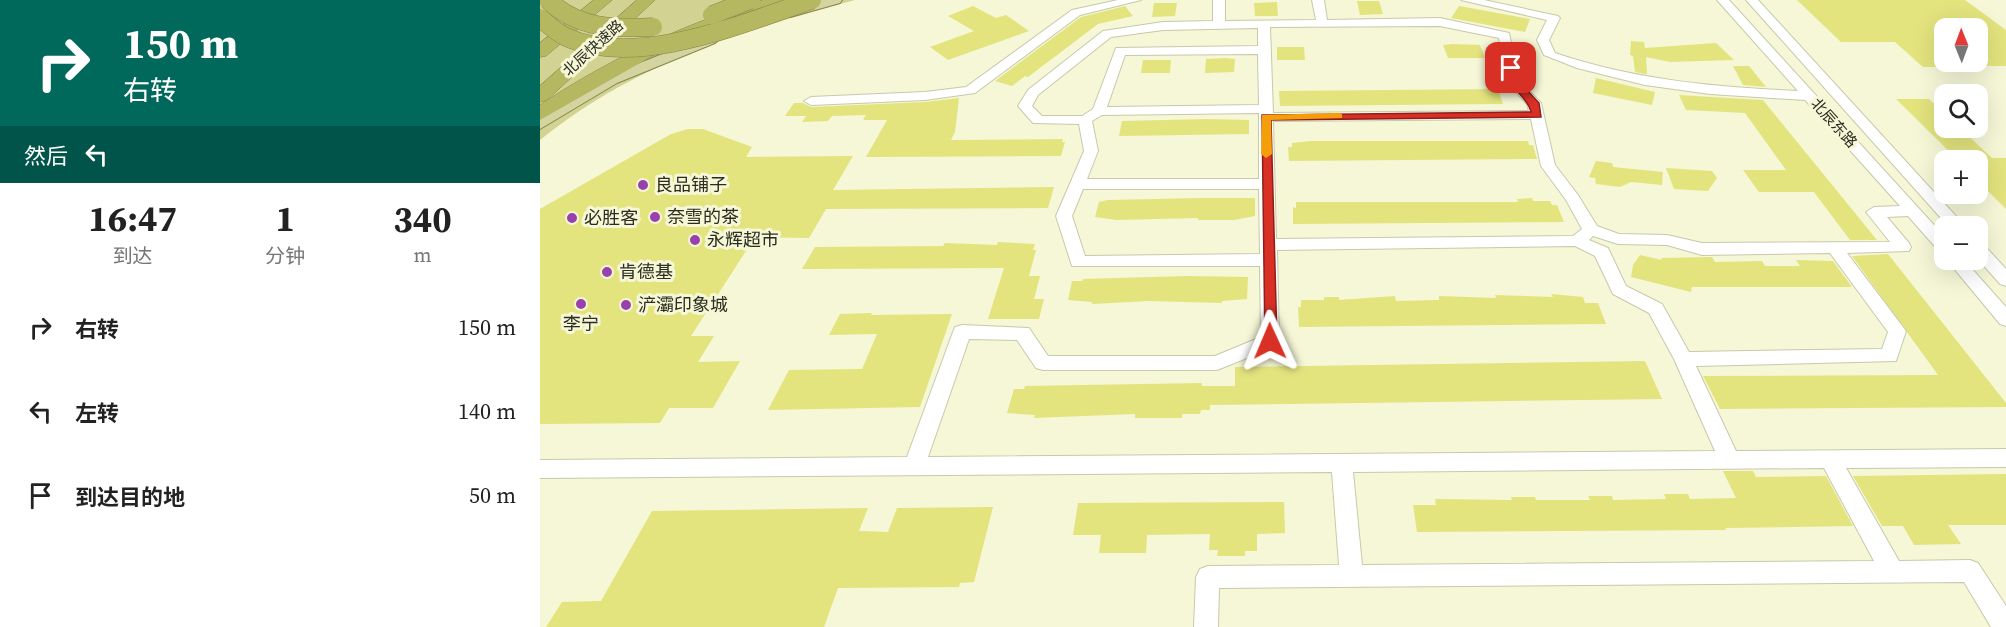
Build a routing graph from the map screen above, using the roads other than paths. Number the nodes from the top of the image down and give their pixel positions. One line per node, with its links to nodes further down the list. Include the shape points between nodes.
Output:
1 (548, 0): 5 (highway, bridge, via 559,14 569,19 625,29 703,18)
2 (596, 0): 16 (highway)
3 (604, 0): 16 (highway, 北辰快速路)
4 (647, 0): 22 (highway, 北辰快速路)
5 (750, 0)
6 (780, 0): 27 (highway, bridge, via 681,36 610,71)
7 (812, 0): 15 (highway, bridge, via 687,38 630,46 566,37)
8 (835, 0): 30 (main road, via 656,60 586,94)
9 (1135, 0): 24 (street, via 1076,12 970,90)
10 (1219, 0): 19 (street)
11 (1318, 0): 17 (street)
12 (1467, 0): 23 (street, via 1554,18 1543,40 1550,55 1587,69 1666,86)
13 (1723, 0): 23 (street, 北辰东路)
14 (1752, 0): 34 (street, 北辰东路)
15 (540, 18)
16 (581, 19): 21 (highway, 北辰快速路)
17 (1322, 23): 18 (street); 28 (street, via 1440,22 1505,36 1514,81 1534,103)
18 (1264, 24): 19 (street); 20 (street)
19 (1219, 25): 29 (street, via 1163,26 1107,34 1033,93 1025,106 1038,120)
20 (1265, 50): 25 (street, via 1120,51); 26 (street)
21 (540, 52)
22 (540, 96)
23 (1809, 96): 33 (street, 北辰东路)
24 (811, 101)
25 (1099, 111): 26 (street); 29 (street)
26 (1266, 113): 28 (street); 32 (street)
27 (540, 114)
28 (1537, 115): 35 (street, via 1548,166 1574,198)
29 (1084, 120): 31 (street, via 1091,151)
30 (540, 124)
31 (1077, 184): 32 (street); 40 (street, via 1064,216 1078,262)
32 (1267, 184): 40 (street)
33 (1914, 211): 36 (street, 北辰东路); 39 (street, via 1874,212 1903,247)
34 (1949, 216)
35 (1591, 230): 37 (street); 38 (street)
36 (1934, 234)
37 (1618, 239): 39 (street, via 1667,240 1702,249); 41 (street)
38 (1577, 241): 40 (street); 41 (street)
39 (1834, 248): 46 (street, via 1897,331 1889,356)
40 (1268, 252): 51 (street, via 1270,341 1217,363 1043,363 1022,333 962,332)
41 (1602, 252): 46 (street, via 1619,290 1656,309)
42 (1988, 260): 44 (street)
43 (1964, 270): 45 (street)
44 (2006, 280)
45 (2006, 319)
46 (1683, 359): 49 (street)
47 (2006, 458): 48 (street)
48 (1830, 460): 49 (street); 53 (street)
49 (1730, 461): 50 (street)
50 (1342, 464): 51 (street); 54 (street)
51 (914, 466): 52 (street)
52 (540, 469)
53 (1893, 572): 54 (street); 56 (street, via 1970,571)
54 (1351, 574): 55 (street, via 1208,578)
55 (1206, 627)
56 (2005, 627)

